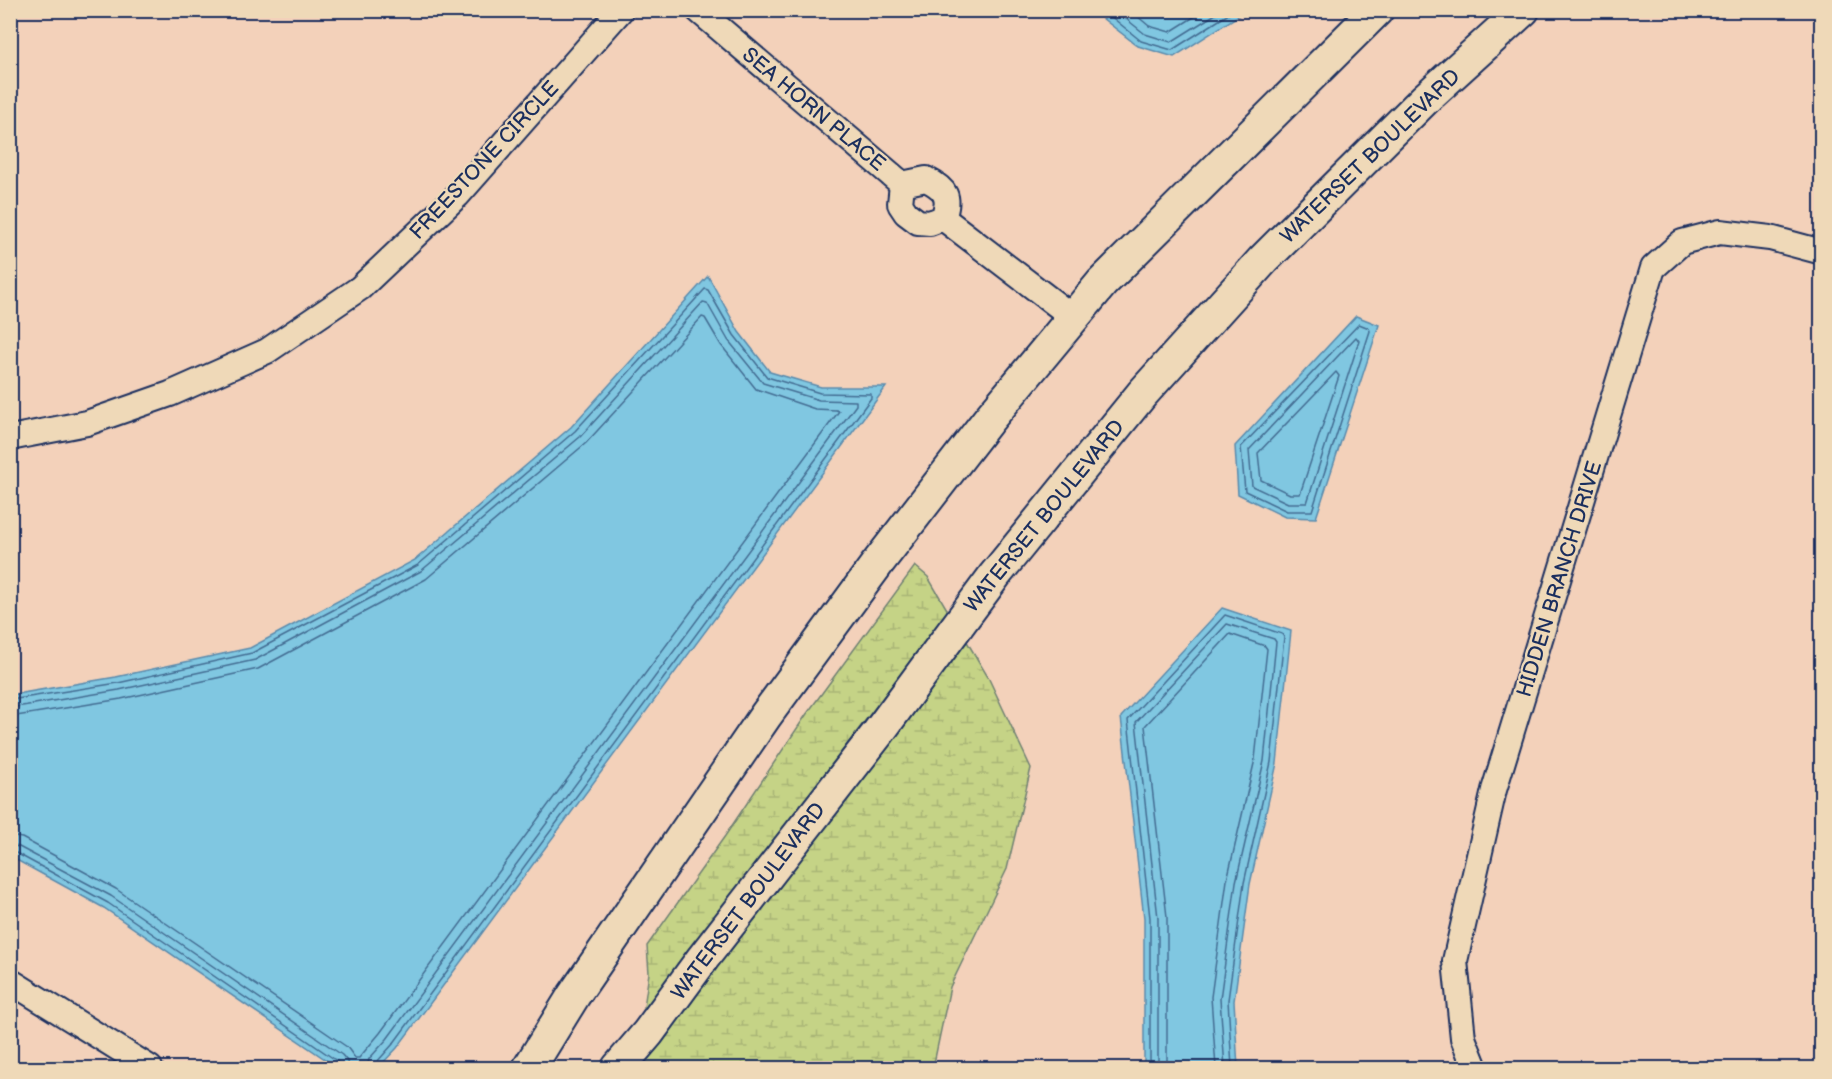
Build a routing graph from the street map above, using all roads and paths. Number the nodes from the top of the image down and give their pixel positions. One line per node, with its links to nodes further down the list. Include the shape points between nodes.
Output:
1 (621, 10): 9 (street, FREESTONE CIRCLE, via 458,195 360,288 267,351 170,394 87,423)
2 (698, 10): 5 (street, SEA HORN PLACE)
3 (1377, 10): 8 (street, via 1102,283)
4 (1523, 10): 13 (street, WATERSET BOULEVARD, via 1425,99 1263,260 1142,394 995,575)
5 (902, 184): 6 (street, via 900,204 906,213 918,222); 6 (street, via 926,179 945,192 948,205)
6 (943, 218): 8 (street)
7 (1821, 252): 14 (street, HIDDEN BRANCH DRIVE, via 1770,238 1720,232 1682,242 1653,268 1494,790 1455,961 1463,1038)
8 (1074, 318): 12 (street, via 975,437 766,716 574,995)
9 (10, 438)
10 (10, 981): 11 (street)
11 (150, 1068)
12 (529, 1068)
13 (618, 1068)
14 (1475, 1068)

